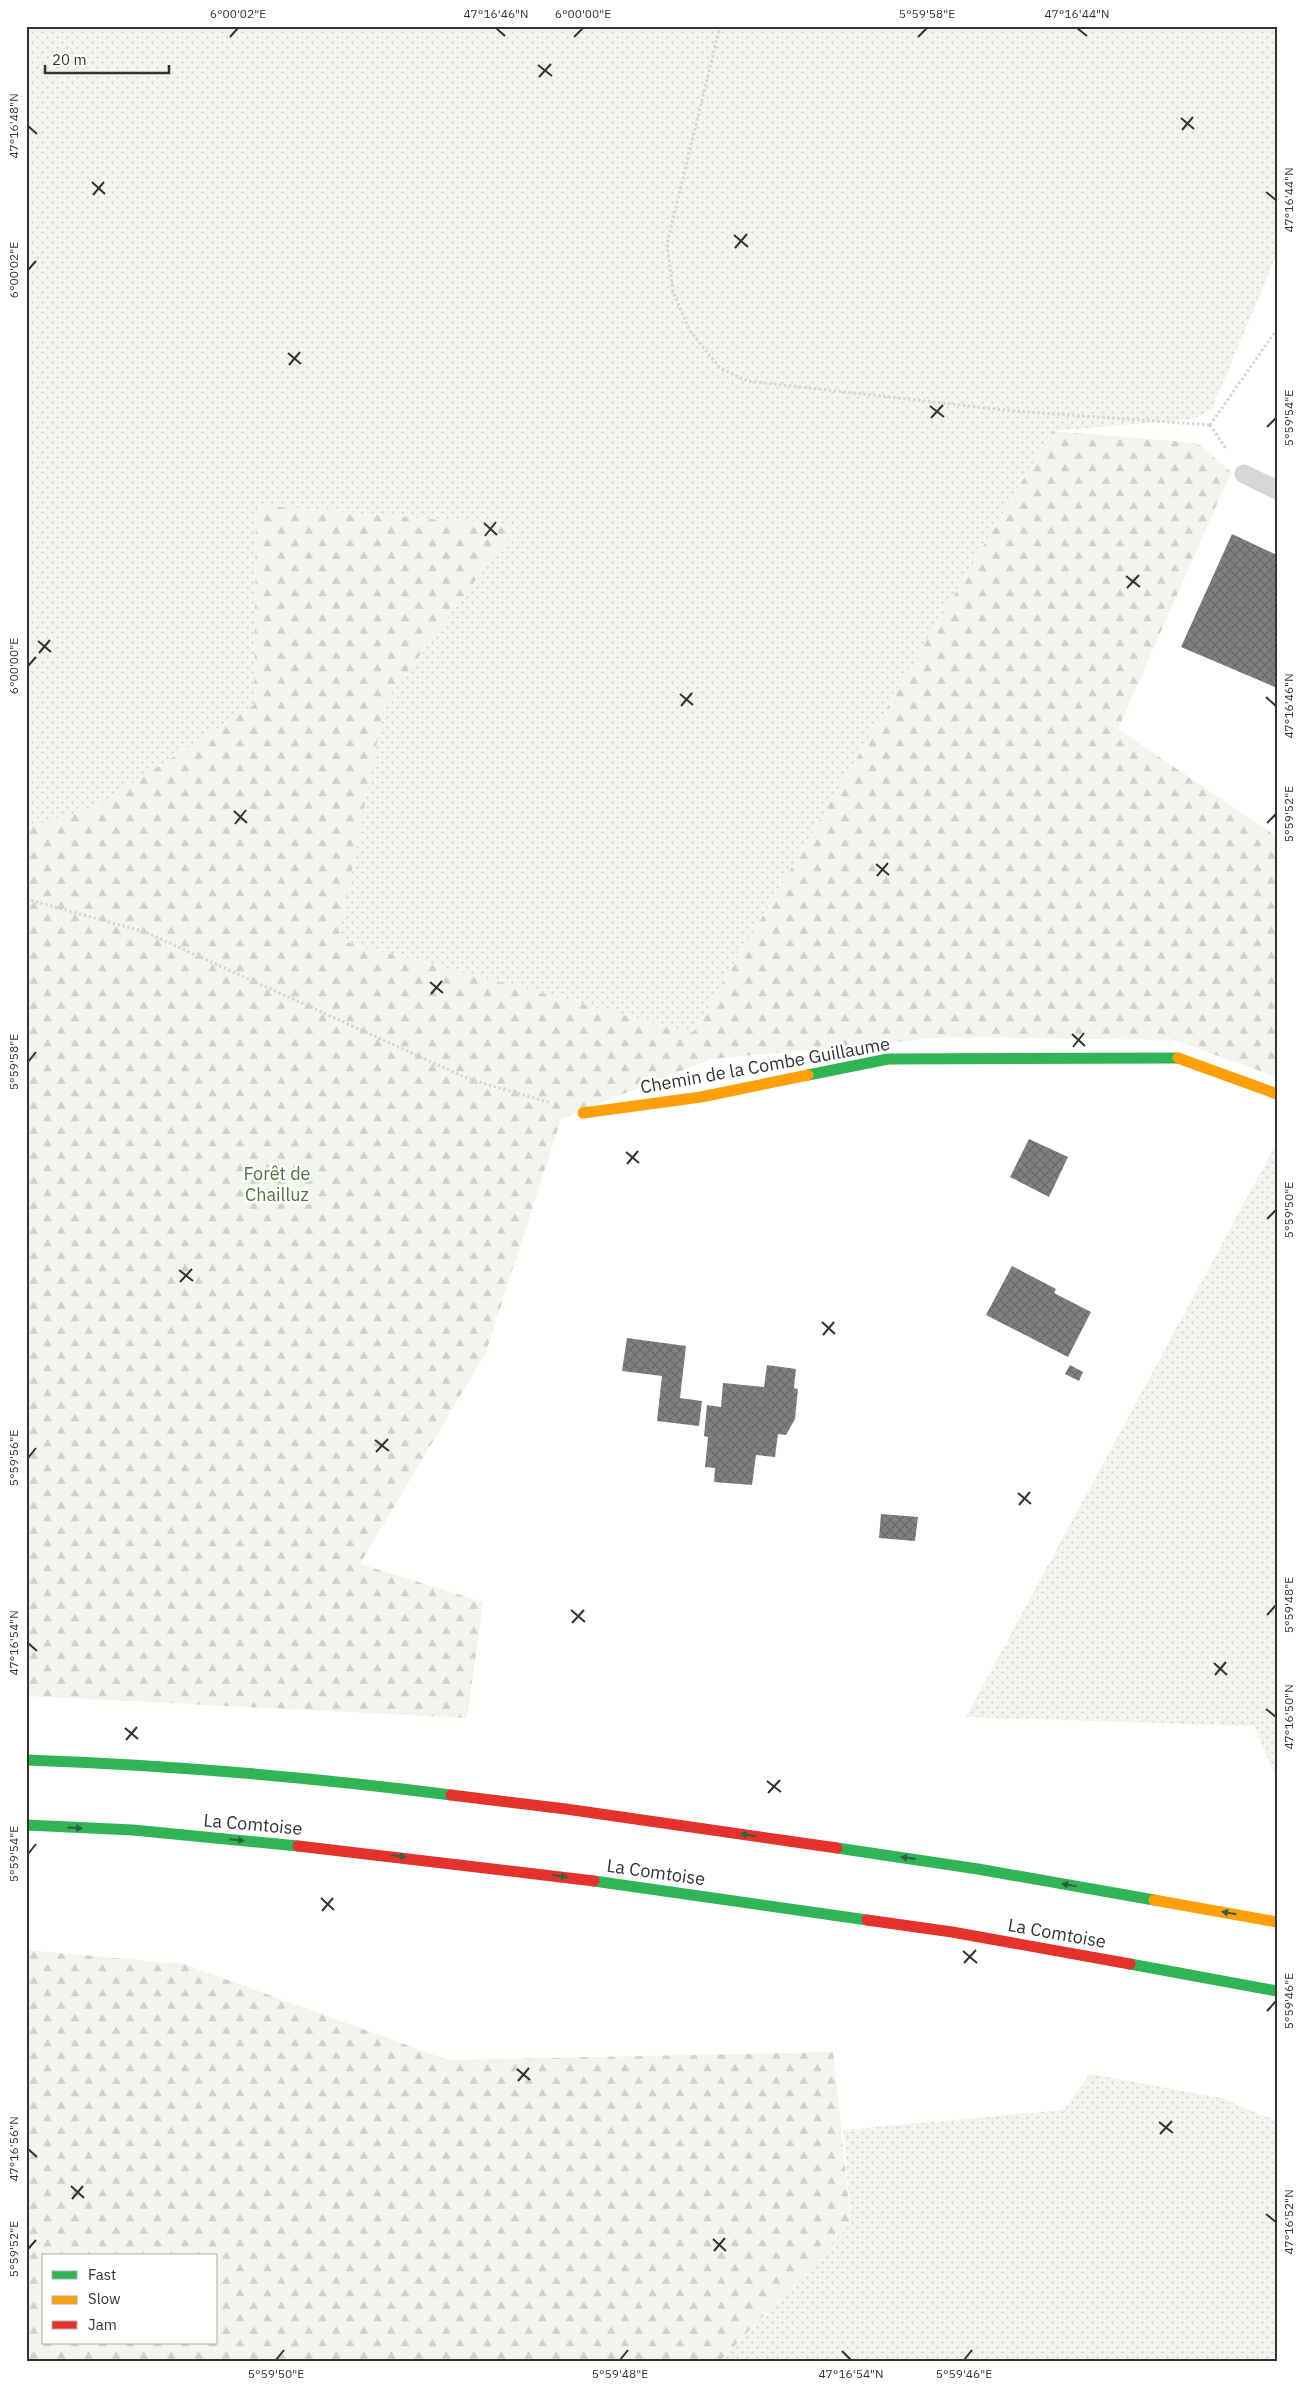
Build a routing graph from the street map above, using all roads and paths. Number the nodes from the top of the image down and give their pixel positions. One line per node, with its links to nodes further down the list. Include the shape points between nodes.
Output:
1 (720, 26): 2 (path, via 667,244 673,292 690,331 720,368 747,381 1014,411 1210,425)
2 (1277, 329)
3 (1244, 474): 4 (lane)
4 (1277, 490)
5 (26, 899): 7 (path, via 145,932 469,1079)
6 (1277, 1094): 7 (main road, Chemin de la Combe Guillaume, via 1178,1058 888,1059 701,1097)
7 (583, 1113)
8 (26, 1760): 10 (main road, one-way to 8, via 978,1868 566,1809 355,1784 138,1764)
9 (26, 1825): 11 (main road, La Comtoise, one-way to 11, via 133,1830 344,1850 554,1875 952,1932)
10 (1277, 1922)
11 (1277, 1991)

